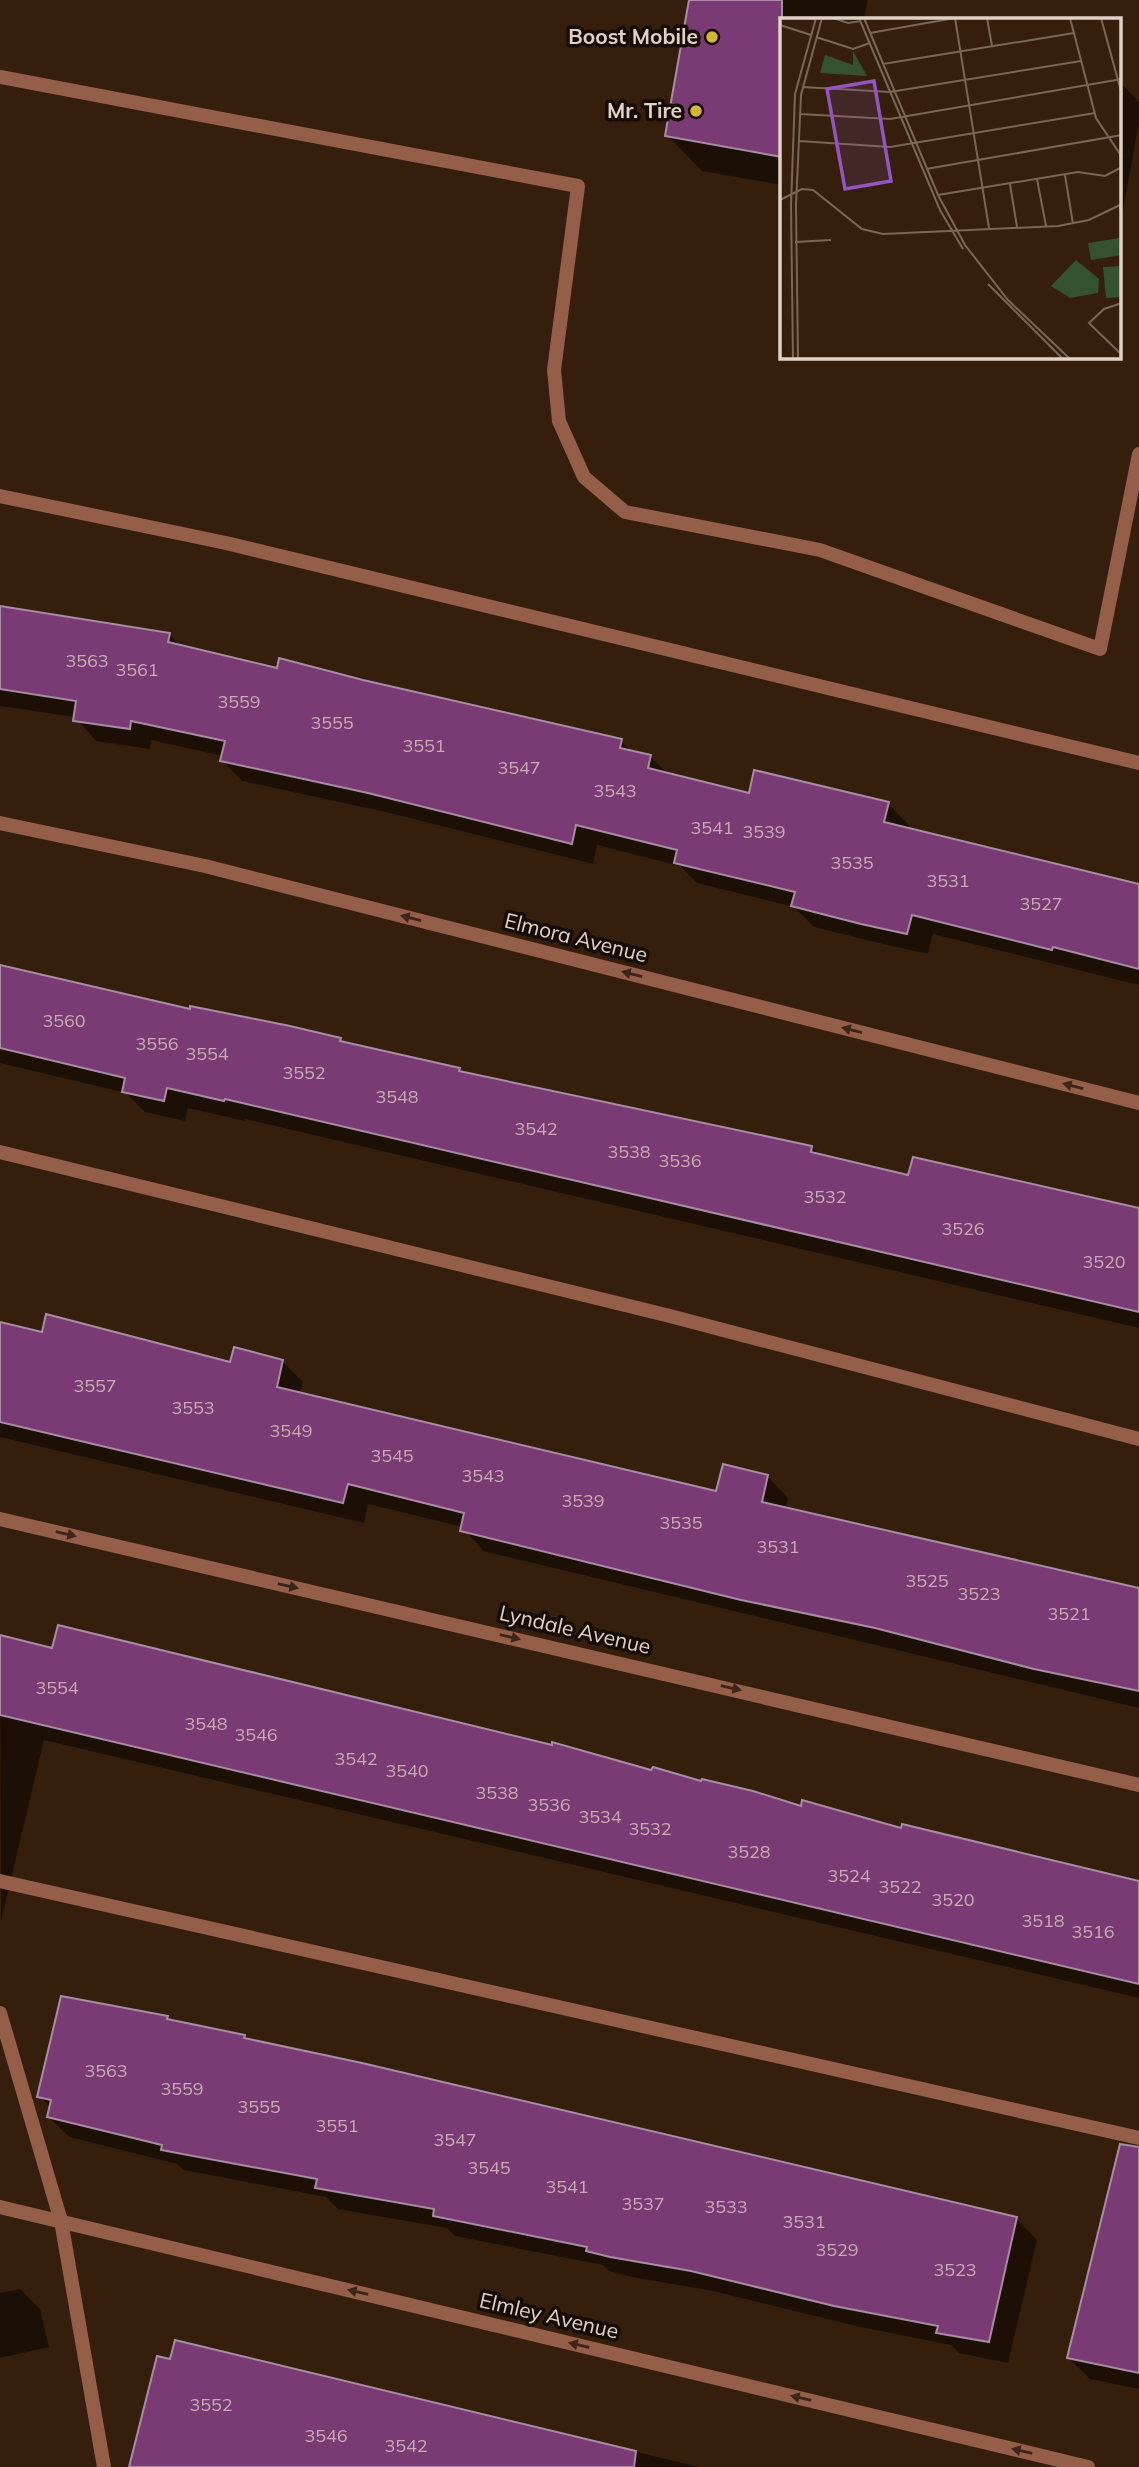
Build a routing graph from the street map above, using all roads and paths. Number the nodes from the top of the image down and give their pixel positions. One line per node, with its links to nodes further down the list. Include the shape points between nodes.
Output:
1 (0, 78): 2 (street, via 578,186 554,370 559,421 584,477 625,512 820,550 1100,649)
2 (1139, 454)
3 (0, 496): 4 (street, via 226,543)
4 (1139, 762)
5 (0, 822): 6 (street, Elmora Avenue, one-way to 5, via 205,866)
6 (1139, 1103)
7 (0, 1152): 8 (street, via 670,1316)
8 (1139, 1438)
9 (0, 1519): 10 (street, Lyndale Avenue, one-way to 10)
10 (1139, 1785)
11 (0, 1881): 13 (street)
12 (0, 2012): 15 (street)
13 (1139, 2138)
14 (0, 2207): 15 (street, Elmley Avenue)
15 (61, 2221): 16 (street); 17 (street, Elmley Avenue, one-way to 15)
16 (104, 2467)
17 (1088, 2467)

